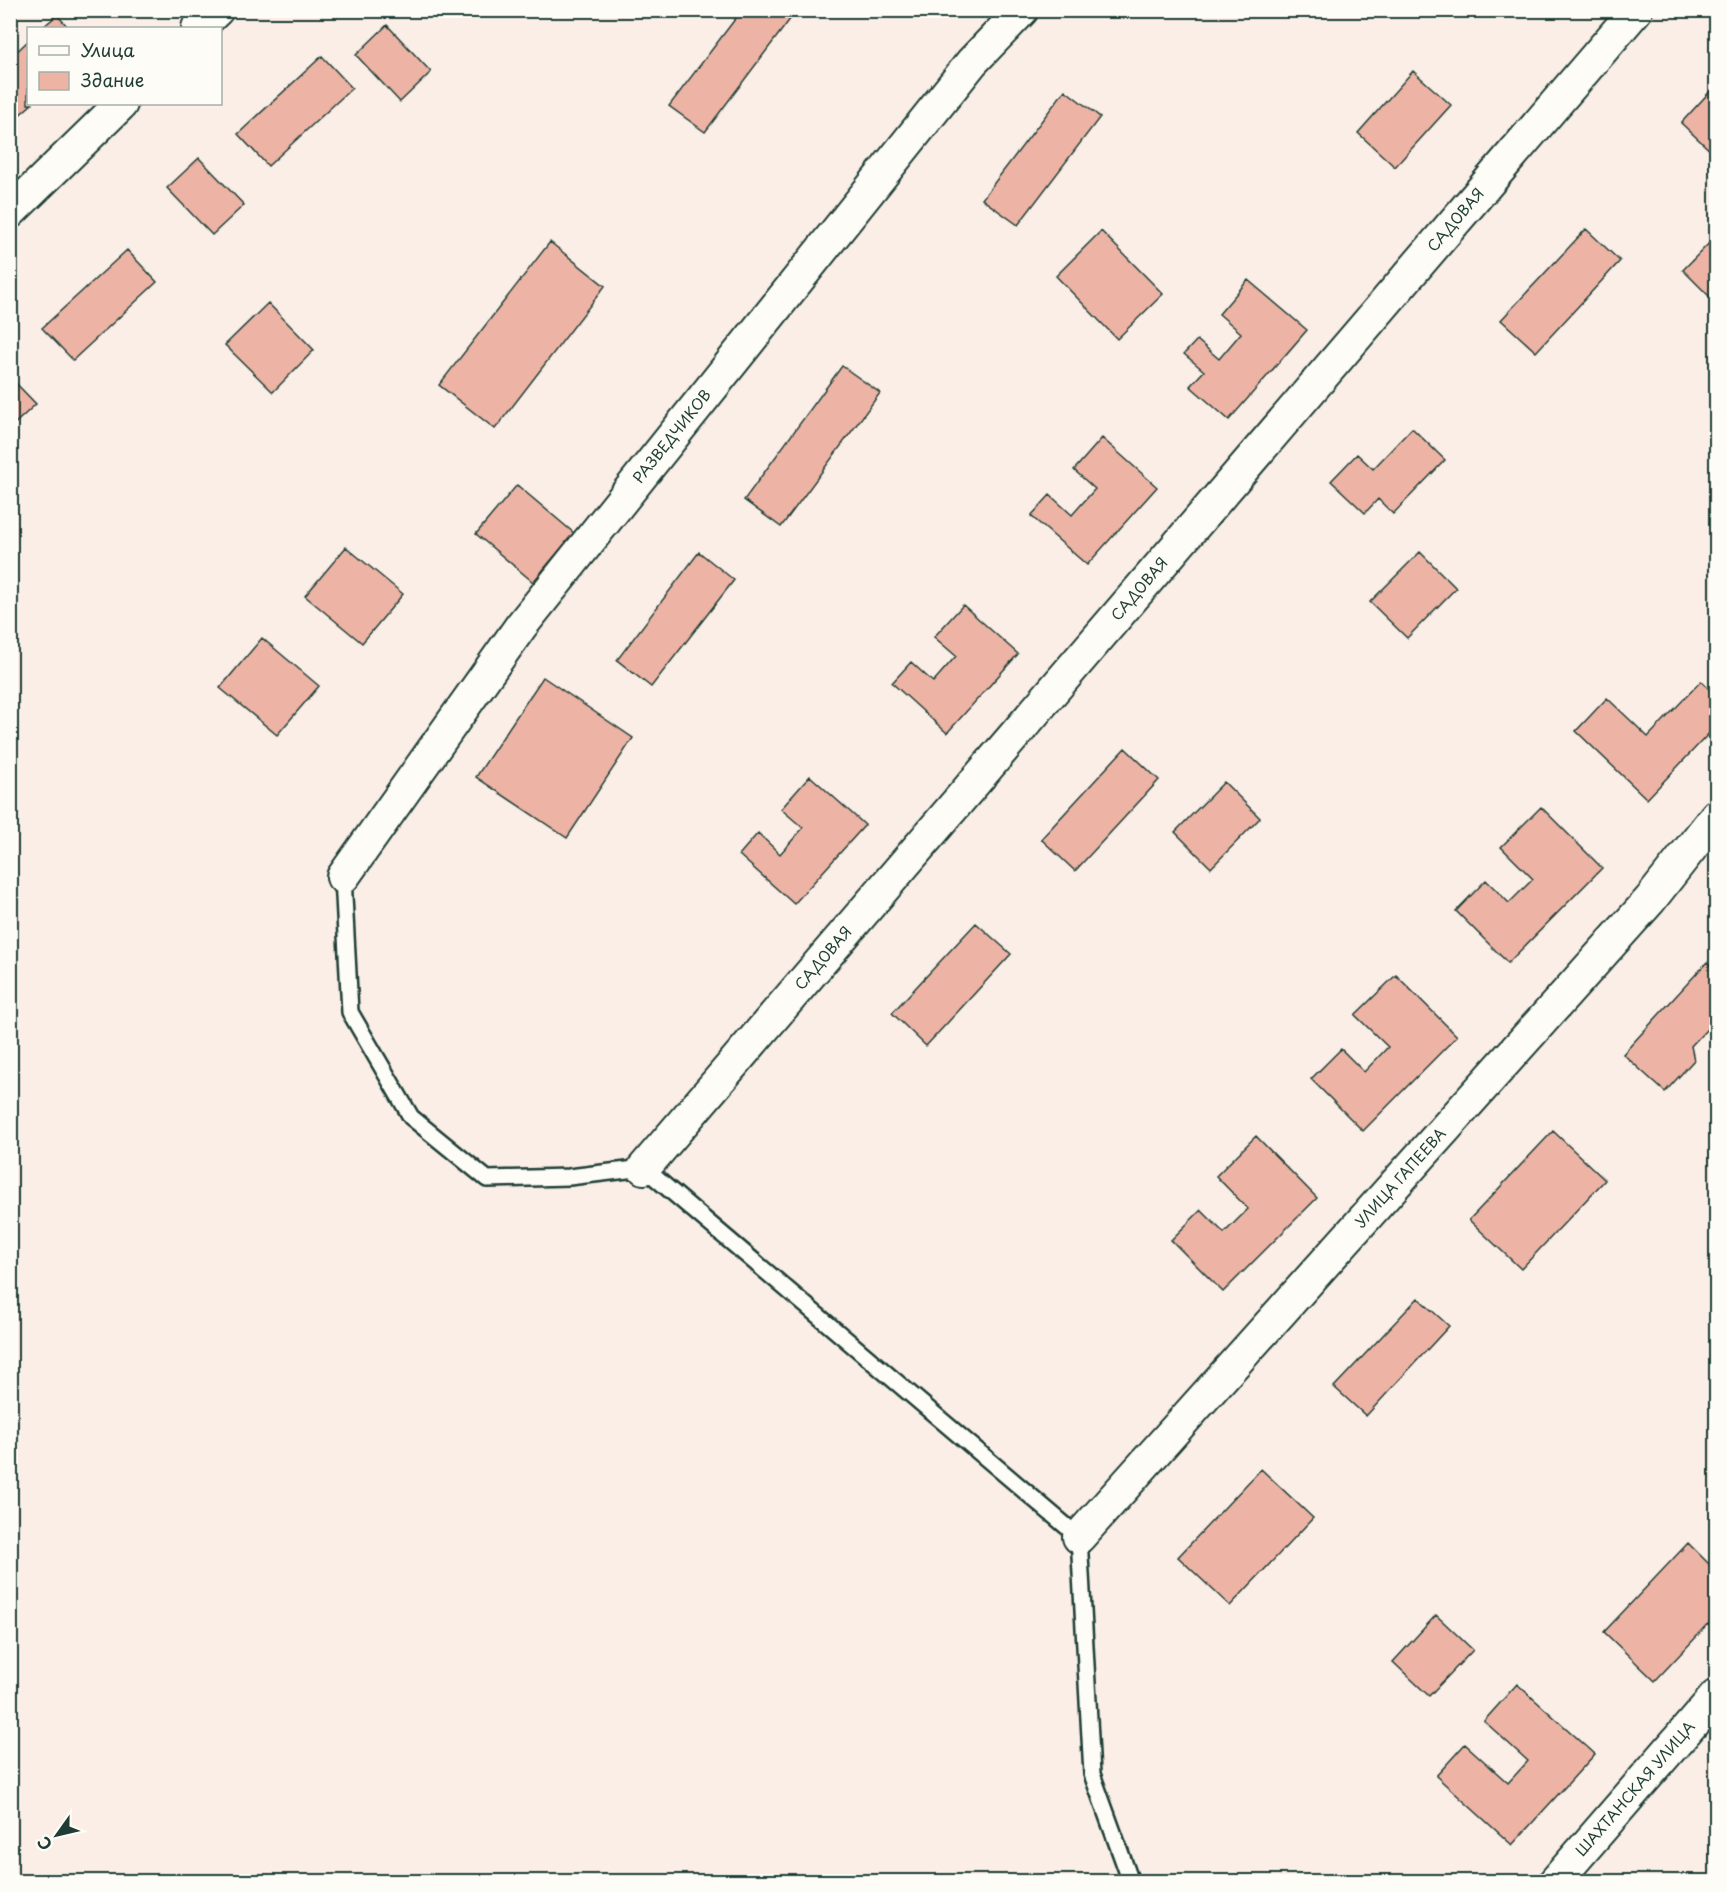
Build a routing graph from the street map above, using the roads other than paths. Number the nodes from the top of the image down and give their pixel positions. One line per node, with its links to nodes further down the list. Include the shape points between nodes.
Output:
1 (217, 10): 4 (street)
2 (1022, 10): 8 (street, РАЗВЕДЧИКОВ, via 964,72 521,626)
3 (1636, 10): 9 (street, САДОВАЯ)
4 (199, 27)
5 (120, 105): 6 (street)
6 (10, 212)
7 (1716, 816): 10 (street, УЛИЦА ГАПЕЕВА, via 1650,900)
8 (343, 877): 9 (lane, via 350,1012 411,1117 488,1179 569,1178)
9 (644, 1168): 10 (lane)
10 (1079, 1538): 12 (lane, via 1092,1774)
11 (1716, 1696): 13 (street, ШАХТАНСКАЯ УЛИЦА)
12 (1131, 1881)
13 (1555, 1881)

